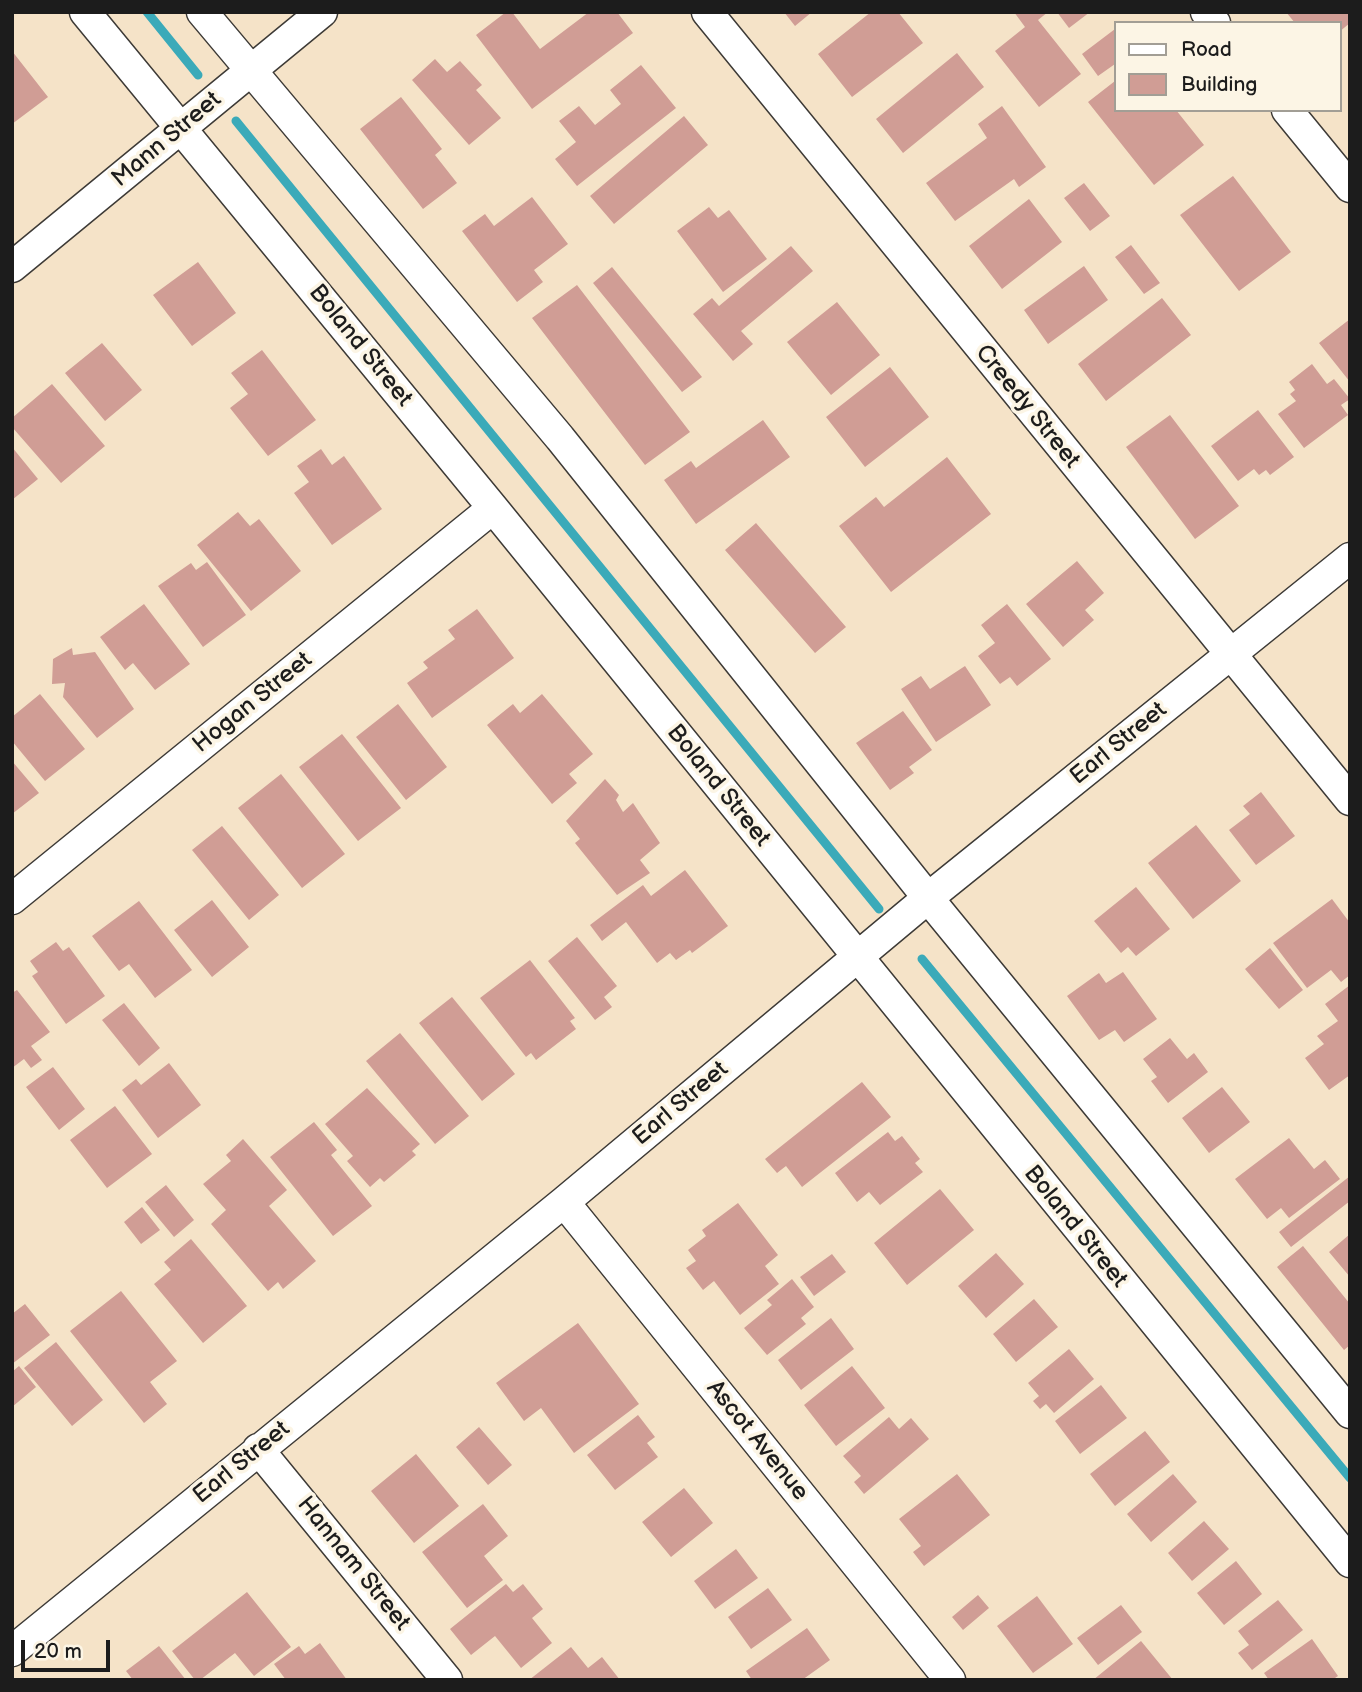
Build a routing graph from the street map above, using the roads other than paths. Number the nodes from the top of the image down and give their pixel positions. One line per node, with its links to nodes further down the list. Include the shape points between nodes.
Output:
1 (85, 12): 7 (street, Boland Street)
2 (202, 12): 5 (street)
3 (322, 12): 5 (street, Mann Street)
4 (707, 12): 12 (street, Creedy Street)
5 (249, 70): 7 (street, Mann Street); 14 (street, via 560,438)
6 (1289, 112): 8 (street)
7 (182, 129): 9 (street, Mann Street); 10 (street, Boland Street)
8 (1350, 187)
9 (12, 267)
10 (493, 508): 15 (street, Hogan Street); 16 (street, Boland Street)
11 (1350, 558): 12 (street, Earl Street)
12 (1229, 655): 13 (street, Creedy Street); 14 (street, Earl Street)
13 (1350, 800)
14 (928, 898): 16 (street, Earl Street); 18 (street)
15 (12, 899)
16 (857, 957): 17 (street, Earl Street); 20 (street, Boland Street)
17 (564, 1202): 19 (street, Earl Street); 23 (street, Ascot Avenue)
18 (1350, 1413)
19 (258, 1449): 21 (street, Earl Street); 22 (street, Hannam Street)
20 (1350, 1562)
21 (12, 1651)
22 (447, 1680)
23 (950, 1680)

